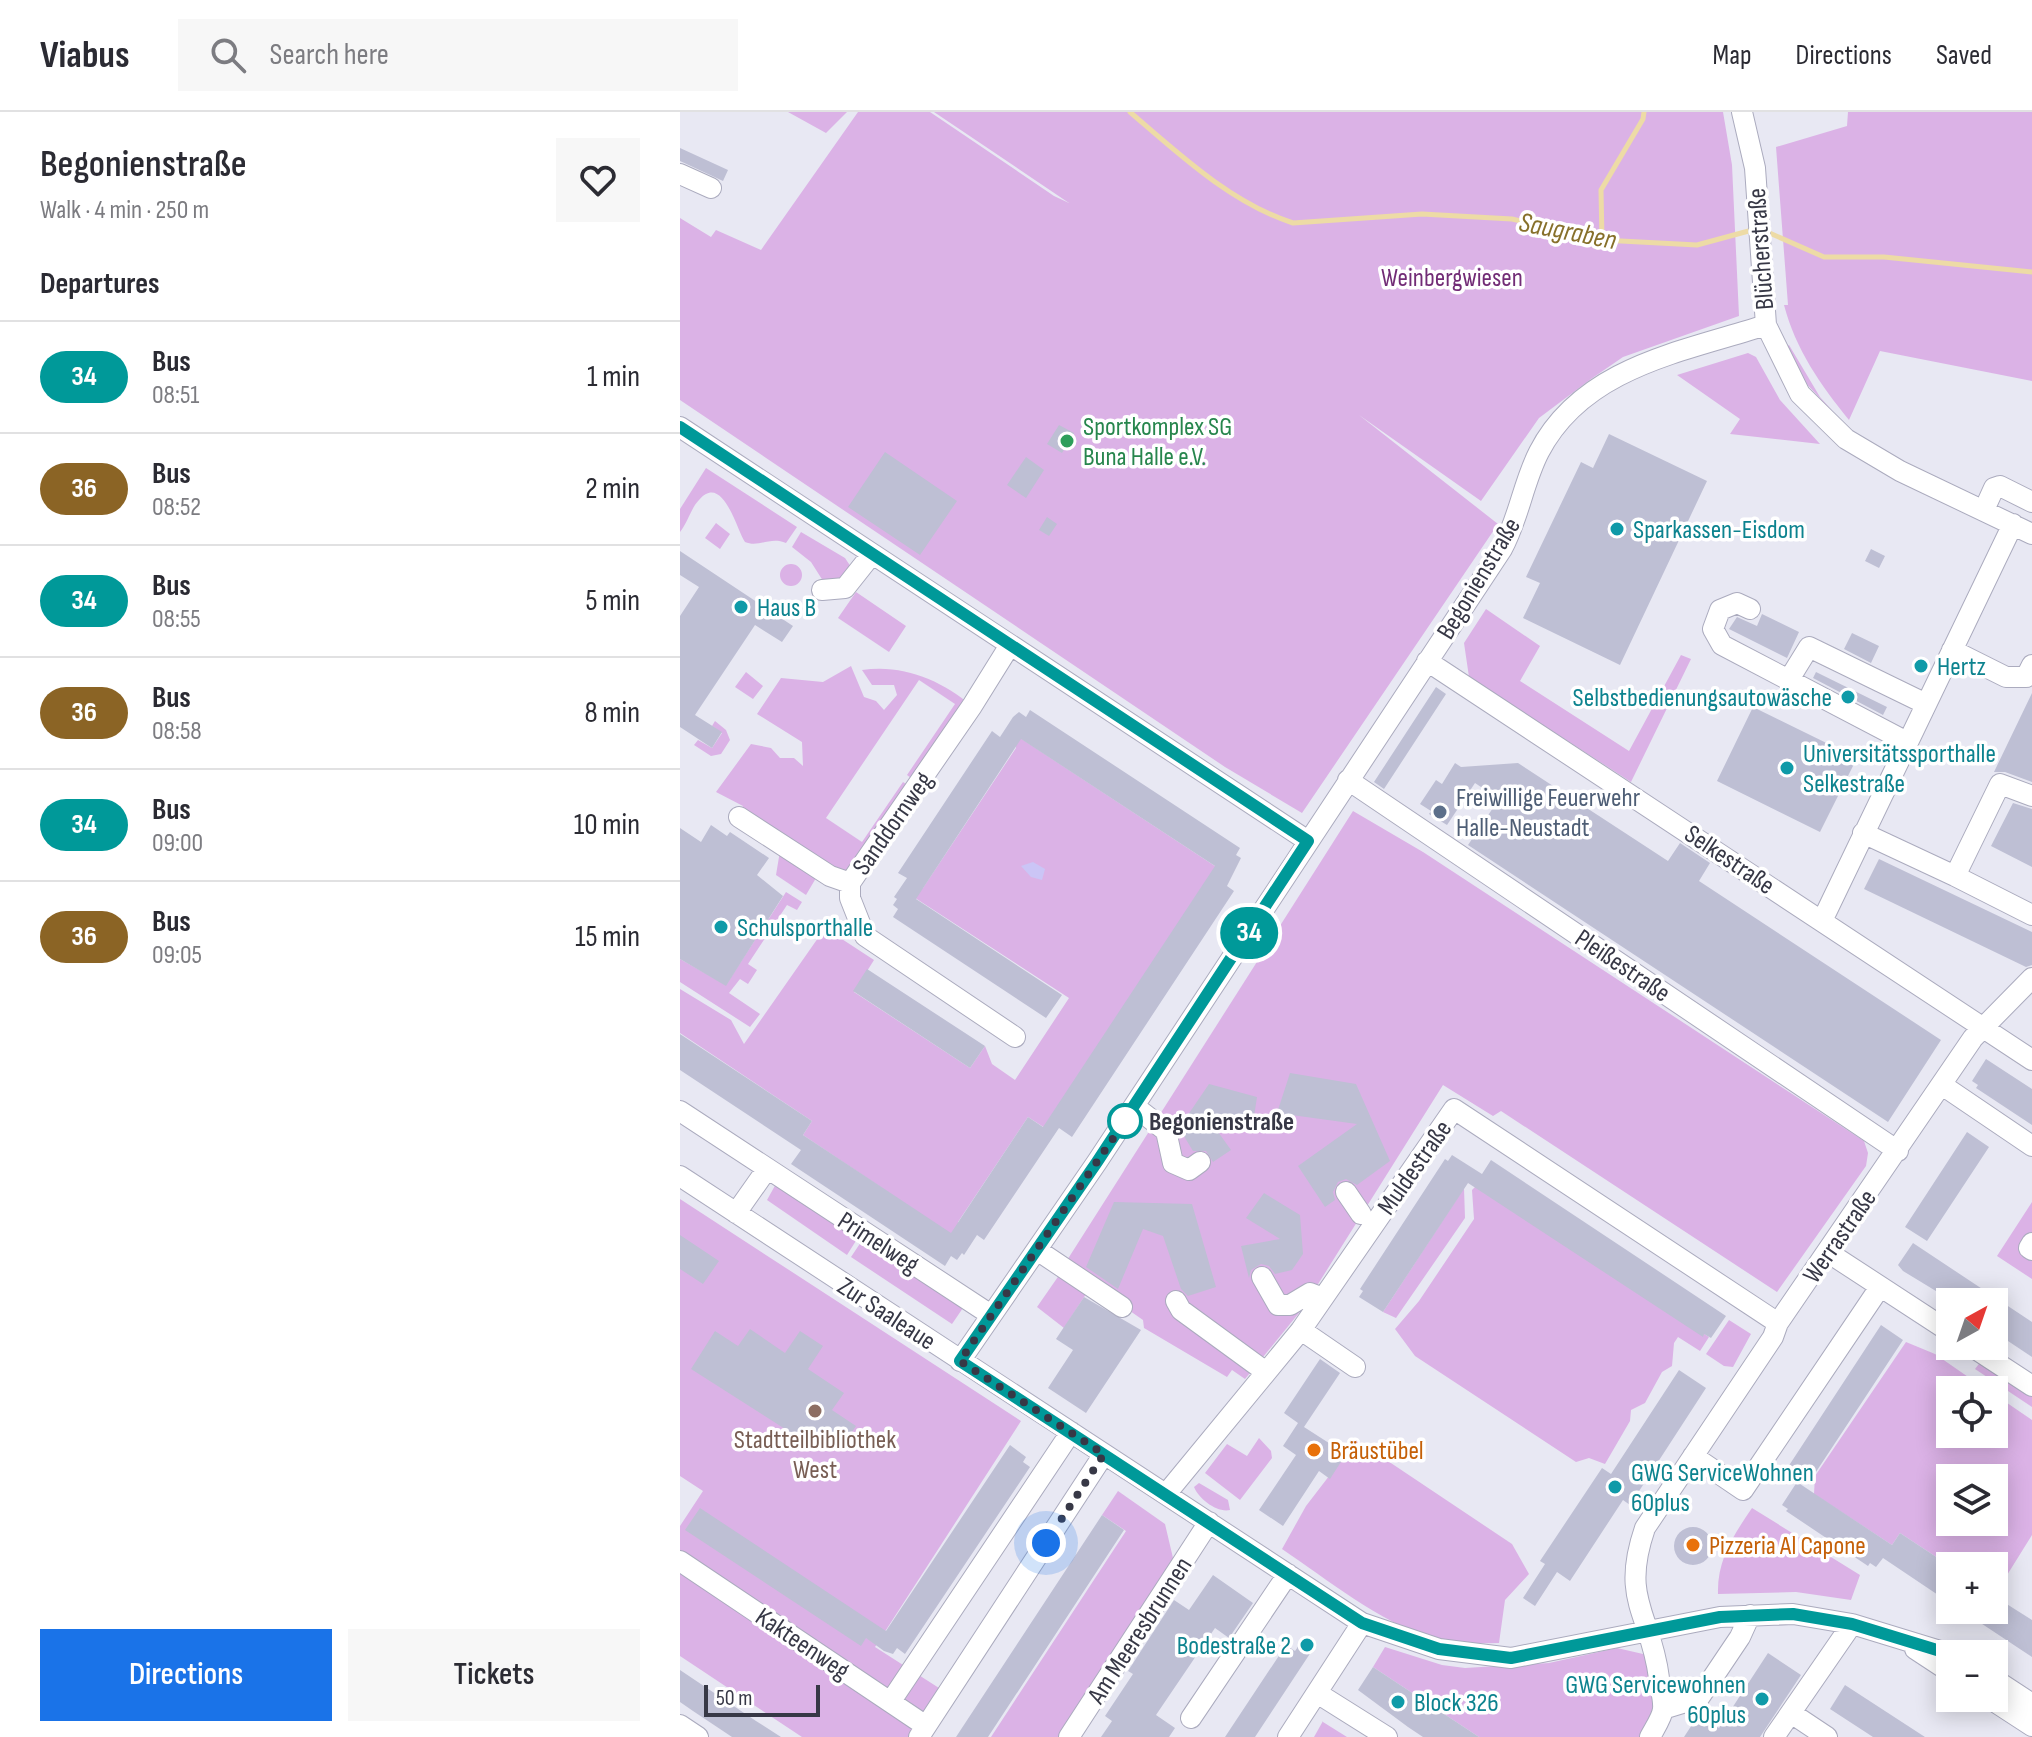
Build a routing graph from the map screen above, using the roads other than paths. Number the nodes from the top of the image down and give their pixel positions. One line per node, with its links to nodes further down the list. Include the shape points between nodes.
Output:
1 (1742, 112): 4 (street, Blücherstraße, via 1759,208)
2 (680, 174): 3 (street)
3 (711, 188)
4 (1766, 325): 7 (street, Blücherstraße, via 1800,394 1846,439); 15 (street, Begonienstraße, via 1629,370 1566,412 1537,455 1502,549)
5 (680, 427): 10 (street)
6 (2032, 502): 7 (street, via 2000,486)
7 (1984, 510): 8 (street, Blücherstraße)
8 (2013, 524): 9 (street, Blücherstraße); 14 (street)
9 (2032, 534)
10 (872, 554): 11 (street, via 845,588); 13 (street)
11 (822, 590)
12 (1750, 609): 17 (street, via 1737,603 1720,610 1713,629 1722,645)
13 (1010, 645): 24 (street); 26 (street, Sanddornweg)
14 (1952, 650): 16 (street, via 2006,677 2026,677); 18 (street)
15 (1427, 661): 20 (street, Begonienstraße); 28 (street, Selkestraße)
16 (2032, 665)
17 (1788, 681): 18 (street, via 1809,647); 19 (street)
18 (1926, 704): 19 (street)
19 (1907, 742): 23 (street)
20 (1348, 780): 24 (street, Begonienstraße); 37 (street, Pleißestraße)
21 (2032, 796): 25 (street, via 2000,784)
22 (739, 817): 26 (street, via 830,876)
23 (1863, 833): 25 (street); 28 (street)
24 (1308, 841): 34 (street, Begonienstraße)
25 (1955, 876): 27 (street)
26 (850, 883): 31 (street, Sanddornweg, via 850,898 865,936)
27 (2032, 915)
28 (1822, 921): 30 (street, Selkestraße)
29 (2032, 978): 30 (street)
30 (1987, 1024): 32 (street, Selkestraße); 33 (street, Werrastraße)
31 (1015, 1037)
32 (2032, 1060)
33 (1942, 1085): 36 (street); 37 (street, Werrastraße)
34 (1134, 1106): 38 (street, via 1166,1131 1173,1163 1189,1170); 45 (street, Begonienstraße)
35 (680, 1111): 39 (street, Primelweg)
36 (2032, 1146)
37 (1898, 1151): 47 (street, Werrastraße)
38 (1200, 1162)
39 (767, 1169): 42 (street); 53 (street, Primelweg)
40 (680, 1176): 42 (street, Zur Saaleaue)
41 (1346, 1192): 43 (street)
42 (736, 1213): 58 (street, Zur Saaleaue)
43 (1361, 1214)
44 (2032, 1243): 46 (street)
45 (1037, 1250): 52 (street); 53 (street, Begonienstraße)
46 (2032, 1250)
47 (1829, 1253): 49 (street); 54 (street, Werrastraße)
48 (1262, 1277): 50 (street, via 1278,1305 1290,1305 1310,1293)
49 (1880, 1287): 55 (street); 64 (street, via 1743,1490)
50 (1323, 1298): 54 (street, Muldestraße, via 1454,1109); 56 (street, Muldestraße)
51 (1176, 1301): 60 (street)
52 (1122, 1307)
53 (991, 1315): 58 (street, Begonienstraße)
54 (1778, 1323): 64 (street, Werrastraße)
55 (1936, 1323)
56 (1301, 1330): 59 (street); 60 (street, Muldestraße)
57 (1992, 1360): 61 (street)
58 (960, 1361): 62 (street, Zur Saaleaue)
59 (1355, 1367)
60 (1266, 1372): 65 (street, Muldestraße)
61 (2032, 1386)
62 (1071, 1432): 63 (street, Zur Saaleaue); 78 (street)
63 (1104, 1454): 65 (street, Zur Saaleaue); 86 (street)
64 (1693, 1456): 72 (street, Werrastraße, via 1645,1528 1636,1554 1634,1584)
65 (1166, 1494): 66 (street, Zur Saaleaue)
66 (1209, 1522): 68 (street, Zur Saaleaue); 88 (street, Am Meeresbrunnen)
67 (680, 1561): 78 (street, Kakteenweg)
68 (1288, 1574): 70 (street, Zur Saaleaue); 83 (street)
69 (1750, 1615): 71 (street, Zur Saaleaue, via 1793,1614); 72 (street, Zur Saaleaue); 80 (street, via 1699,1698)
70 (1362, 1623): 72 (street, Zur Saaleaue, via 1439,1649 1511,1658); 77 (street)
71 (1852, 1624): 73 (street, Zur Saaleaue); 82 (street)
72 (1646, 1630): 80 (street, Werrastraße, via 1656,1657)
73 (1895, 1635): 74 (street, Zur Saaleaue); 75 (street, Zur Saaleaue)
74 (1936, 1649)
75 (1936, 1663)
76 (2008, 1688): 79 (street)
77 (1317, 1693): 89 (street); 90 (street)
78 (891, 1701): 86 (street, Kakteenweg)
79 (2032, 1704)
80 (1663, 1709): 91 (street)
81 (2008, 1710): 85 (street)
82 (1791, 1713): 92 (street); 93 (street)
83 (1191, 1718)
84 (680, 1725): 87 (street)
85 (2032, 1726)
86 (922, 1732)
87 (698, 1737)
88 (1069, 1737)
89 (1288, 1737)
90 (1387, 1737)
91 (1650, 1737)
92 (1774, 1737)
93 (1827, 1737)

